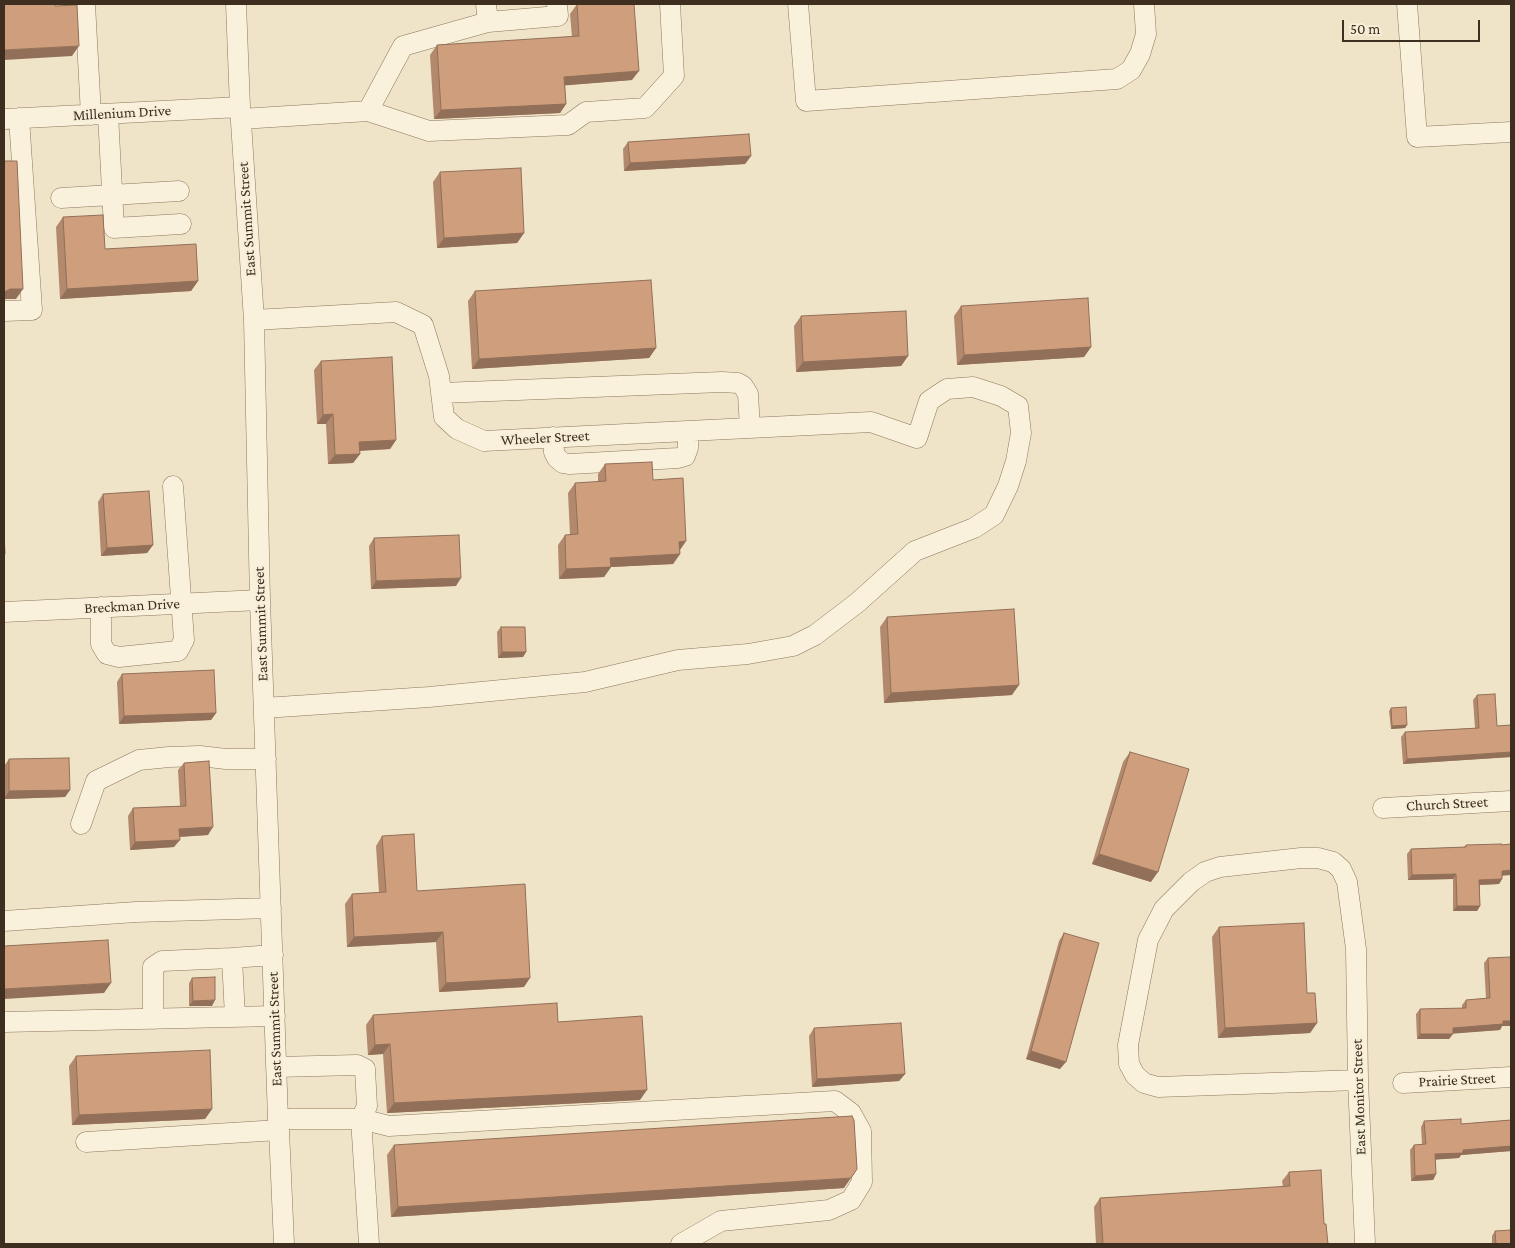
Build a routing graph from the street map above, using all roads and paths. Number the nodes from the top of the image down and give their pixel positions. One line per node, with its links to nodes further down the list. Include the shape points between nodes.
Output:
1 (85, 4): 11 (street)
2 (236, 4): 10 (street, East Summit Street)
3 (557, 4): 8 (street, via 558,16)
4 (670, 4): 9 (street, via 674,76 645,108 586,112 568,125 429,131)
5 (798, 4): 6 (street, via 806,100 1117,79 1131,70 1140,54 1146,34)
6 (1144, 4)
7 (1407, 4): 13 (street, via 1418,137)
8 (487, 13): 9 (street, via 402,46)
9 (368, 111): 10 (street, Millenium Drive)
10 (240, 113): 11 (street, Millenium Drive); 19 (street, East Summit Street)
11 (100, 114): 12 (street, Millenium Drive); 15 (street)
12 (12, 119): 18 (street, via 32,310)
13 (1511, 132)
14 (179, 191): 15 (street)
15 (113, 196): 16 (street); 17 (street, via 114,228)
16 (61, 198)
17 (181, 224)
18 (4, 311)
19 (254, 320): 20 (street, Wheeler Street, via 396,312 423,325); 25 (street, East Summit Street)
20 (441, 393): 21 (street, via 738,382 748,394); 23 (street, Wheeler Street, via 444,417 457,429 484,441)
21 (750, 428): 22 (street, Wheeler Street); 29 (street, Wheeler Street, via 872,422 917,438 929,401 947,390 972,387 1001,396 1018,406 1021,433 1008,486 994,515 974,528 915,551 858,602 793,646 748,654 678,660 585,682)
22 (688, 431): 23 (street, Wheeler Street); 23 (street, via 688,448 685,456 678,458 570,464 557,458)
23 (553, 437)
24 (172, 486): 26 (street)
25 (260, 600): 26 (street, Breckman Drive); 29 (street, East Summit Street)
26 (182, 603): 27 (street, Breckman Drive); 27 (street, via 184,640 178,651 119,657 107,654 101,644)
27 (101, 607): 28 (street, Breckman Drive)
28 (4, 612)
29 (264, 708): 30 (street, East Summit Street)
30 (266, 759): 33 (street, via 200,756 139,760 96,781); 34 (street, East Summit Street)
31 (1511, 801): 32 (street, Church Street)
32 (1383, 808)
33 (81, 824)
34 (271, 908): 35 (street, via 136,912); 36 (street, East Summit Street)
35 (4, 921)
36 (273, 955): 37 (street); 38 (street, East Summit Street)
37 (232, 958): 39 (street); 40 (street, via 162,960 153,967)
38 (275, 1016): 39 (street); 42 (street, East Summit Street)
39 (235, 1017): 40 (street)
40 (153, 1019): 41 (street)
41 (4, 1022)
42 (276, 1067): 46 (street, via 357,1065 364,1069 367,1106); 47 (street, East Summit Street)
43 (1511, 1077): 45 (street, Prairie Street)
44 (1358, 1080): 44 (street, East Monitor Street, via 1356,949 1347,882 1341,869 1333,862 1302,858 1220,867 1191,882 1164,909 1148,940 1128,1045 1129,1064 1135,1076 1158,1087); 52 (street, East Monitor Street)
45 (1403, 1083)
46 (361, 1118): 47 (street); 50 (street); 51 (street, via 389,1126 836,1101 851,1113 861,1131 862,1165 862,1182 851,1200 829,1210 720,1221)
47 (278, 1125): 48 (street); 49 (street, East Summit Street)
48 (86, 1142)
49 (284, 1244)
50 (369, 1244)
51 (681, 1244)
52 (1365, 1244)

